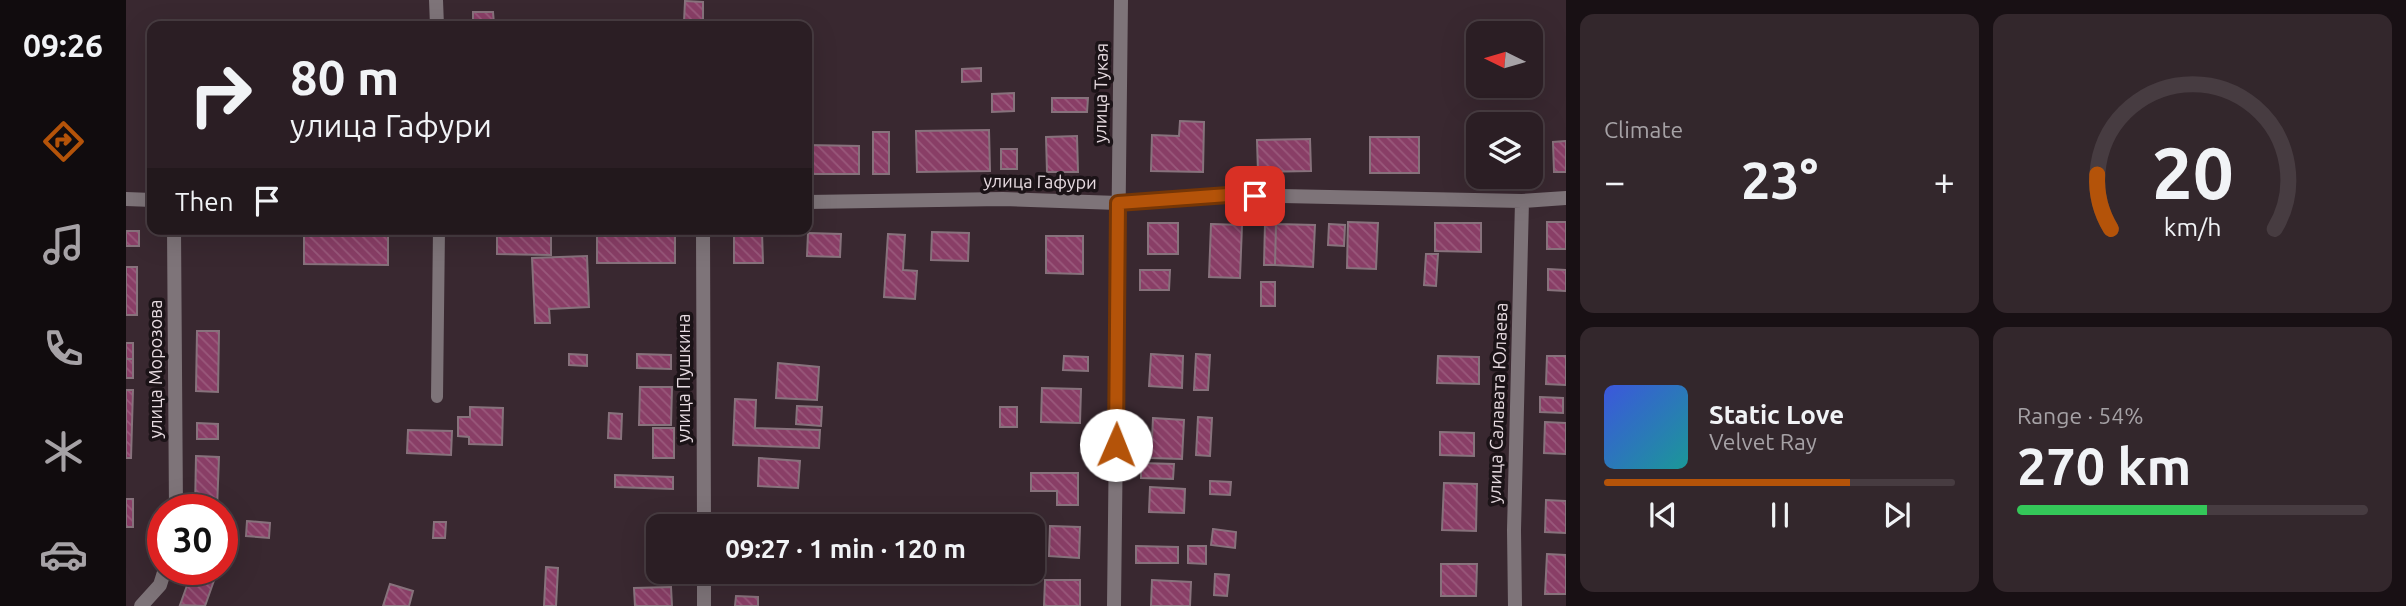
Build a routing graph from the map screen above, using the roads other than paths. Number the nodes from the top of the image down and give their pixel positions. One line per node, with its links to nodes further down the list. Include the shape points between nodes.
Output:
1 (436, 0): 3 (street)
2 (1121, 0): 9 (street, улица Тукая)
3 (437, 21)
4 (1566, 198): 7 (street, улица Гафури)
5 (126, 199): 6 (street)
6 (147, 200)
7 (1522, 201): 9 (street, улица Гафури, via 1228,195); 21 (street, улица Салавата Юлаева)
8 (812, 202): 9 (street, улица Гафури, via 1003,199)
9 (1118, 203): 20 (street, улица Тукая)
10 (174, 235): 14 (street, улица Морозова)
11 (439, 235): 13 (lane)
12 (703, 235): 15 (street, улица Пушкина)
13 (437, 397)
14 (176, 494)
15 (704, 514)
16 (704, 584): 19 (street)
17 (160, 585): 18 (street)
18 (141, 606)
19 (704, 606)
20 (1114, 606)
21 (1515, 606)

